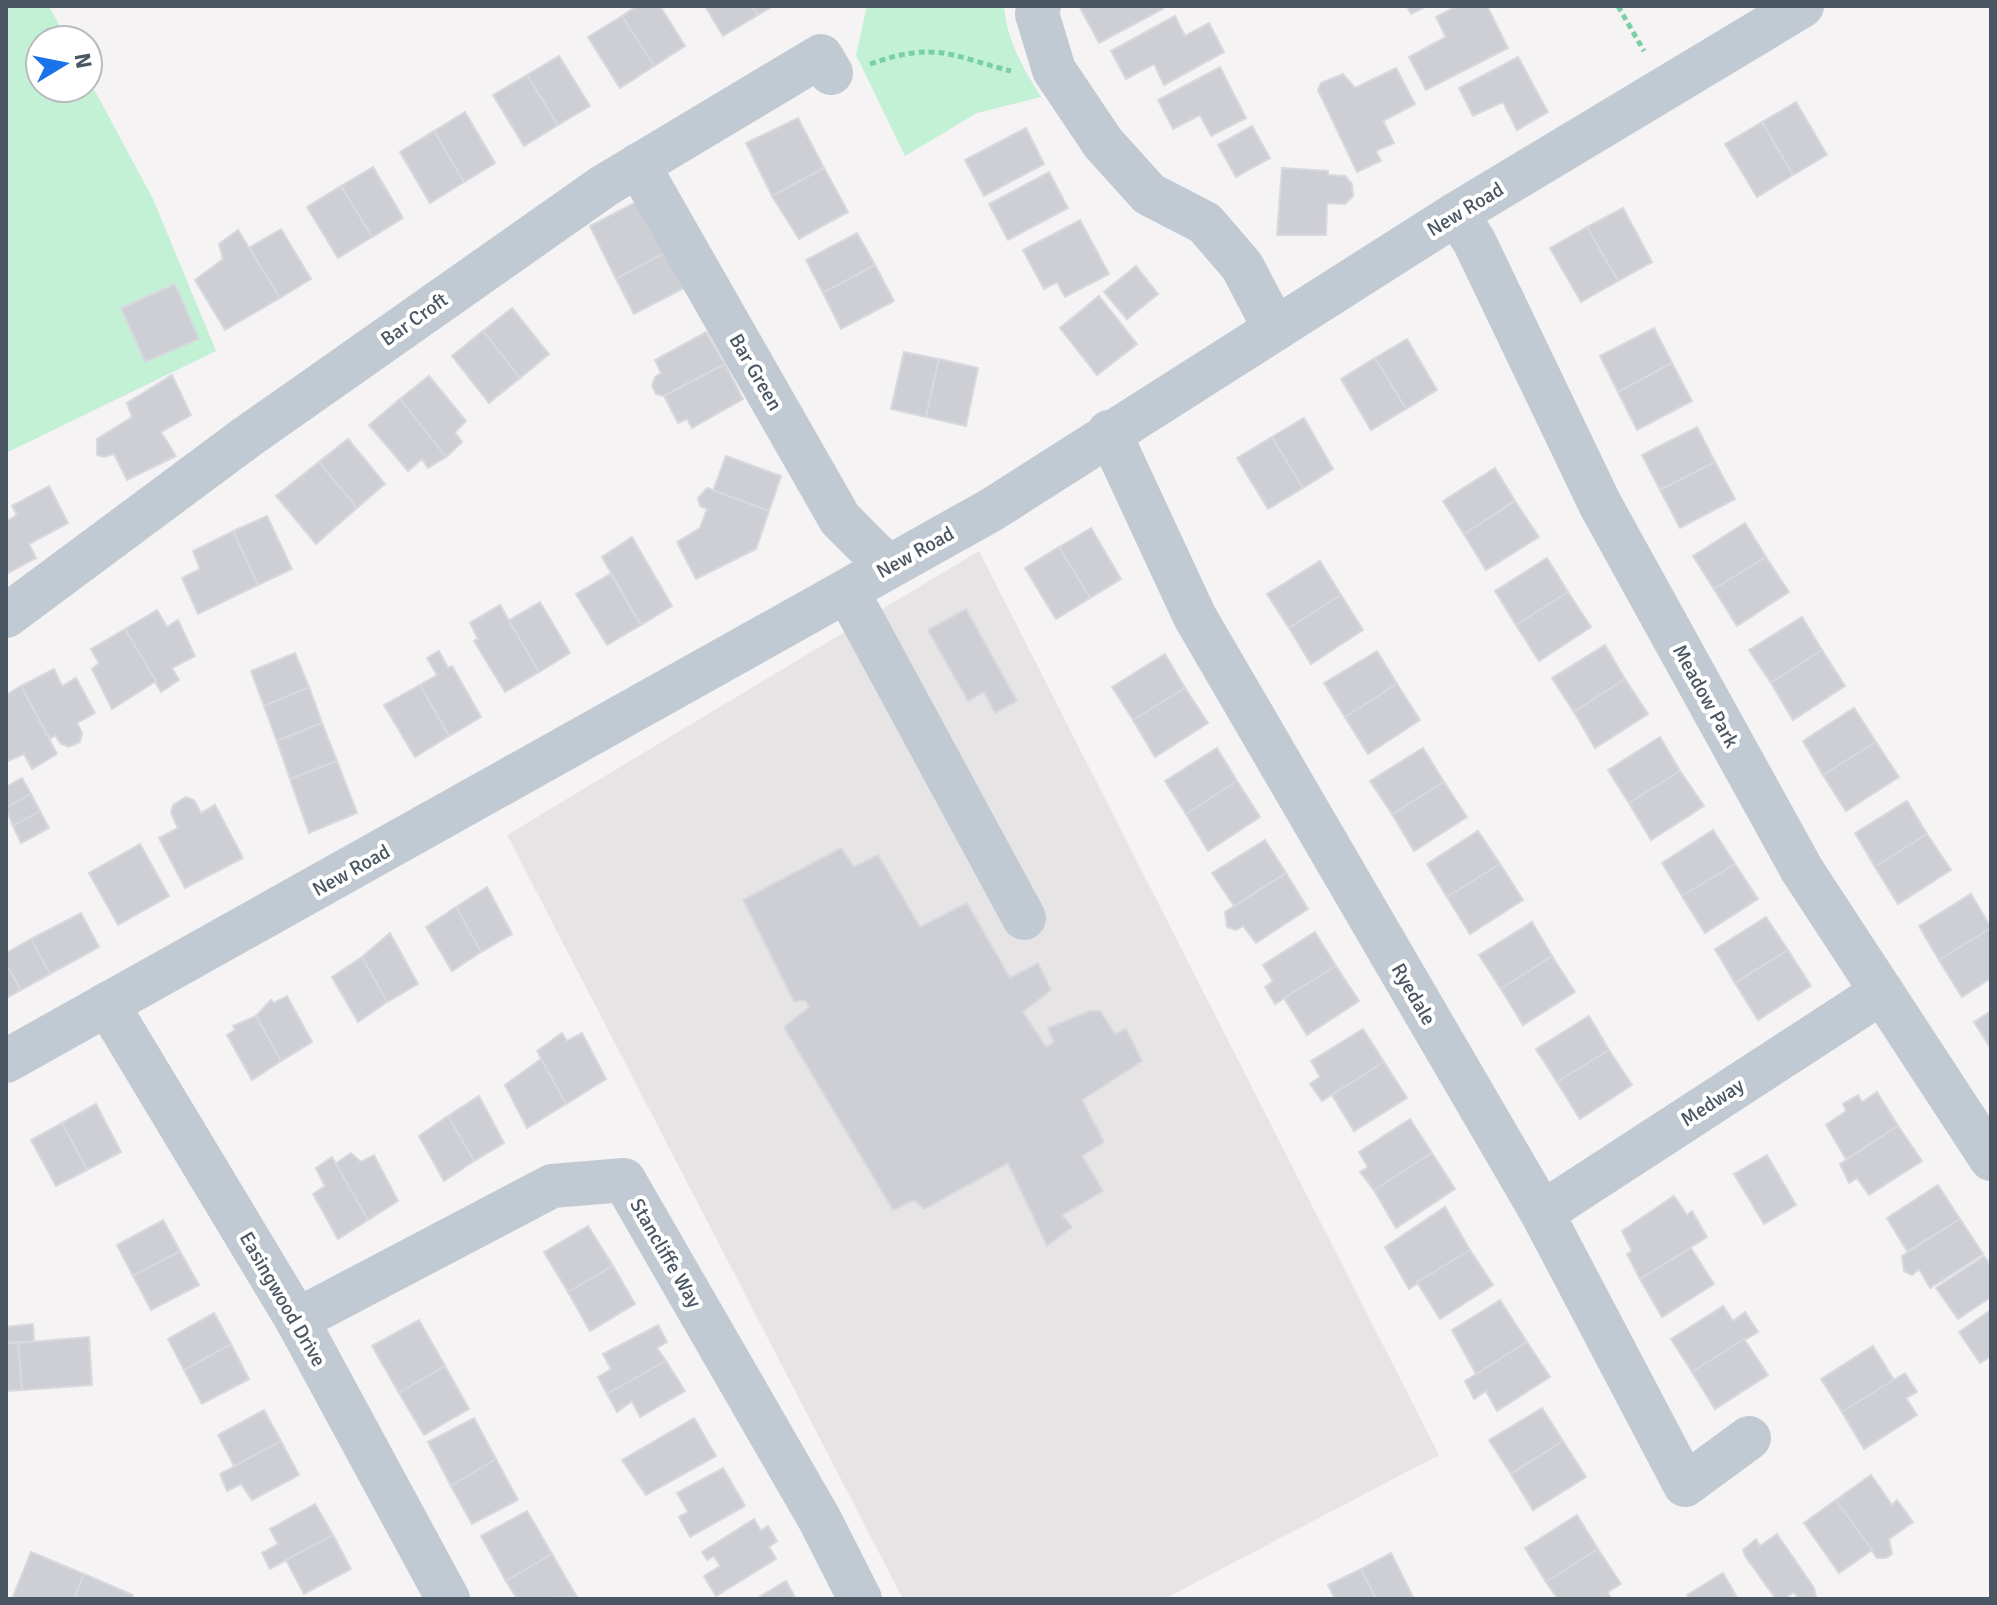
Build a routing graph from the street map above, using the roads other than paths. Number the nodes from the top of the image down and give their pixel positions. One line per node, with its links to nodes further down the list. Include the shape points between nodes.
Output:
1 (1039, 6): 6 (street, via 1054,70 1103,143 1149,194 1205,223 1242,266)
2 (1802, 6): 5 (street, New Road)
3 (831, 73): 4 (street, Bar Croft, via 821,56)
4 (638, 165): 8 (street, Bar Green, via 840,519); 10 (street, Bar Croft, via 247,437)
5 (1456, 214): 6 (street, New Road); 12 (street, Meadow Park, via 1474,241 1600,504 1802,870)
6 (1275, 329): 7 (street, New Road)
7 (1109, 432): 8 (street, New Road, via 991,510); 16 (street, Ryedale, via 1195,617)
8 (888, 567): 9 (street, New Road)
9 (847, 591): 11 (street); 13 (street, New Road)
10 (6, 616)
11 (1024, 918)
12 (1882, 992): 15 (street, Meadow Park); 16 (street, Medway)
13 (107, 1004): 14 (street, New Road); 17 (street, Easingwood Drive)
14 (6, 1061)
15 (1991, 1159)
16 (1542, 1213): 18 (street, Ryedale, via 1685,1485)
17 (297, 1320): 19 (street, Easingwood Drive); 20 (street, Stancliffe Way, via 552,1186 624,1180)
18 (1749, 1438)
19 (448, 1599)
20 (860, 1599)

